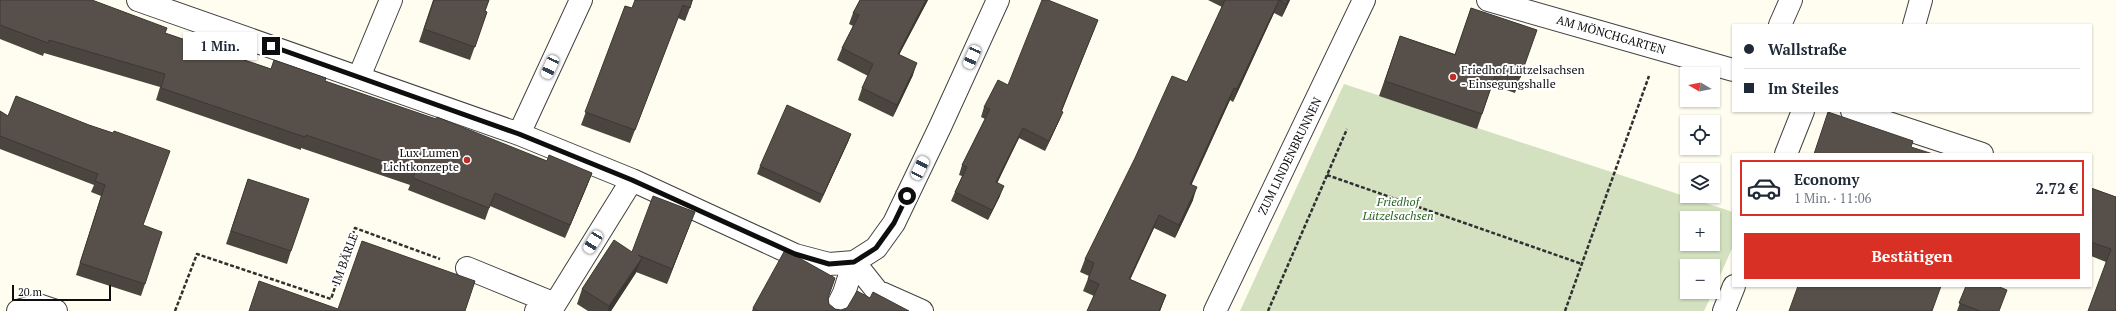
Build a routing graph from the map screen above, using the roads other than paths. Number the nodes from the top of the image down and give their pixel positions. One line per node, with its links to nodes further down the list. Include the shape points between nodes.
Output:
1 (138, 0): 12 (street)
2 (391, 0): 12 (street)
3 (581, 0): 16 (street)
4 (998, 0): 20 (street, via 894,223 876,248)
5 (1364, 0): 28 (street, ZUM LINDENBRUNNEN)
6 (1488, 0): 11 (street, AM MÖNCHGARTEN)
7 (1791, 0): 9 (street)
8 (1921, 0): 10 (street)
9 (1780, 24)
10 (1914, 24)
11 (1732, 70)
12 (359, 77): 16 (street)
13 (1802, 112): 17 (street)
14 (1858, 112): 15 (street)
15 (1890, 117): 18 (street)
16 (519, 134): 19 (street)
17 (1786, 153)
18 (1980, 153)
19 (632, 180): 20 (street, via 795,254 829,264); 23 (street)
20 (854, 262): 26 (street); 27 (street, via 877,291)
21 (467, 268): 23 (street)
22 (1734, 287): 29 (street)
23 (545, 307)
24 (18, 311): 25 (street, via 38,305)
25 (56, 311)
26 (835, 311)
27 (922, 311)
28 (1215, 311)
29 (1724, 311)

